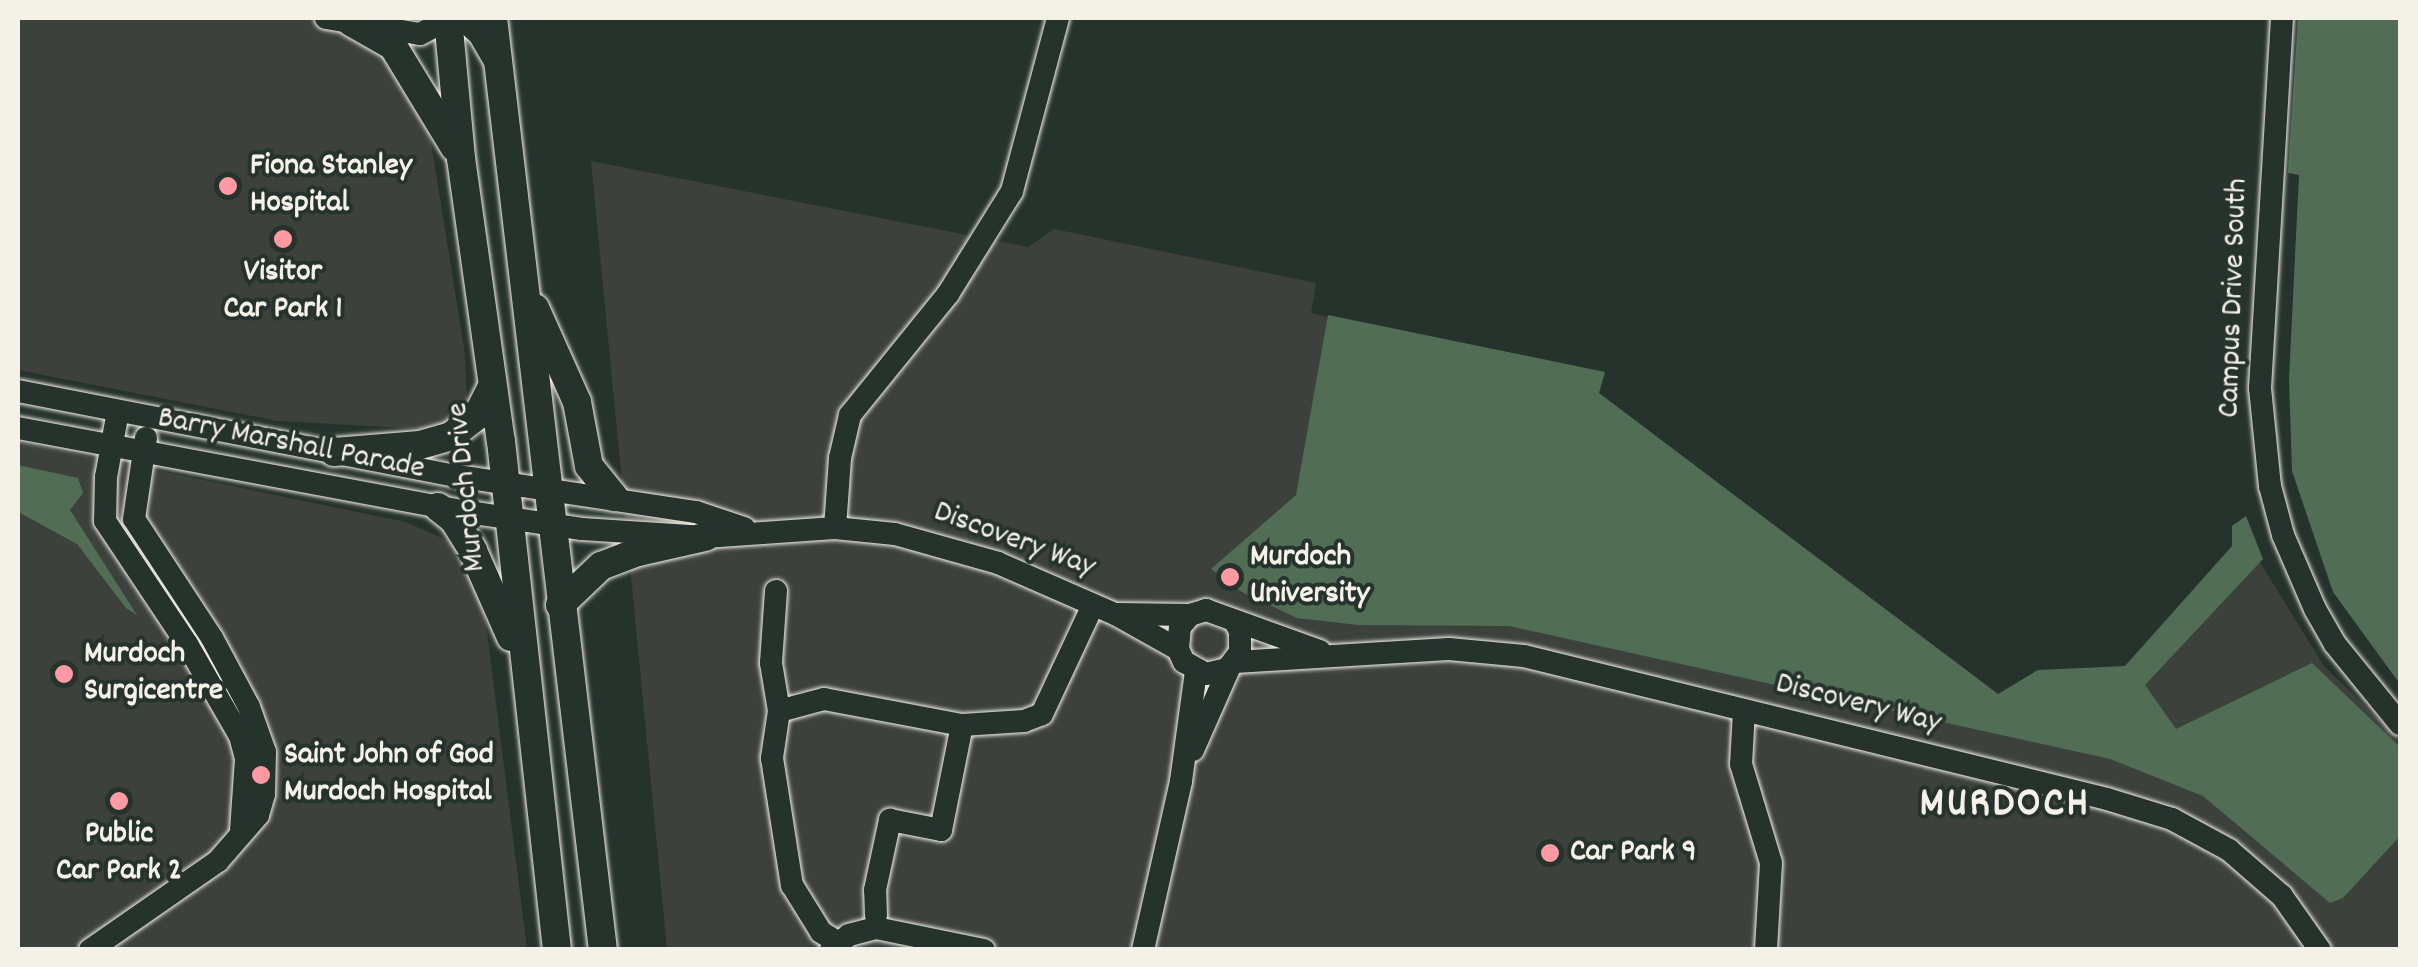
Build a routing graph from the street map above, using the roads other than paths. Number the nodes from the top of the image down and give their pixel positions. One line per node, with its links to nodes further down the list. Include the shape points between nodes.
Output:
1 (452, 18): 5 (street, via 420,34); 6 (street, via 488,45); 7 (main road, Murdoch Drive)
2 (493, 18): 6 (main road)
3 (1058, 18): 23 (street, via 1012,192 948,294 850,415)
4 (2282, 18): 38 (street, Campus Drive South, via 2260,388 2270,486 2284,535 2335,644)
5 (339, 20): 7 (main road, via 393,46)
6 (497, 72): 8 (main road)
7 (460, 158): 9 (main road, Murdoch Drive)
8 (522, 279): 18 (main road); 19 (main road, via 577,402 589,466)
9 (492, 386): 16 (main road, via 476,416 451,436); 17 (main road, Murdoch Drive)
10 (18, 391): 11 (street, Barry Marshall Parade)
11 (118, 411): 12 (street, Barry Marshall Parade); 14 (street)
12 (150, 417): 15 (street); 16 (street, Barry Marshall Parade)
13 (18, 428): 14 (street, Barry Marshall Parade)
14 (112, 443): 15 (street, Barry Marshall Parade); 41 (street, via 105,521 240,736 246,759)
15 (144, 450): 20 (street, Barry Marshall Parade); 41 (street, via 134,519 212,638 262,741 264,794 258,815)
16 (334, 452): 17 (street, Barry Marshall Parade)
17 (506, 484): 18 (street, Barry Marshall Parade); 21 (main road, Murdoch Drive)
18 (548, 489): 19 (street, Discovery Way); 22 (main road)
19 (614, 497): 24 (street, Discovery Way)
20 (438, 507): 21 (street, Barry Marshall Parade); 34 (main road, via 472,551)
21 (508, 519): 22 (street, Barry Marshall Parade); 34 (main road, Murdoch Drive)
22 (552, 526): 25 (street, Discovery Way); 27 (main road)
23 (836, 528): 24 (street, Discovery Way); 28 (street, Discovery Way, via 960,549)
24 (757, 532): 25 (street, Discovery Way)
25 (705, 536): 27 (main road, via 601,566)
26 (776, 591): 37 (street, via 771,663)
27 (560, 605): 46 (main road)
28 (1104, 610): 29 (street, Discovery Way); 31 (street, Discovery Way); 39 (street, via 1042,714)
29 (1190, 615): 30 (street, Discovery Way, via 1217,610); 31 (street, via 1180,627)
30 (1235, 622): 32 (street, Discovery Way); 33 (street, via 1242,642)
31 (1178, 649): 35 (street, Discovery Way)
32 (1328, 654): 33 (street, Discovery Way); 36 (street, Discovery Way, via 1488,650)
33 (1232, 664): 35 (street, Discovery Way, via 1217,673); 40 (street)
34 (523, 666): 45 (main road, Murdoch Drive)
35 (1196, 671): 40 (street)
36 (1744, 710): 49 (street, via 1740,764 1771,863); 50 (street, Discovery Way, via 2172,819 2229,850 2282,896)
37 (778, 711): 39 (street, via 824,699); 43 (street, via 772,758 792,884)
38 (2400, 724)
39 (962, 725): 42 (street, via 941,830 890,820)
40 (1180, 781): 48 (street)
41 (242, 830): 44 (street, via 218,861)
42 (876, 915)
43 (834, 946): 47 (street, via 876,928)
44 (90, 950)
45 (558, 950)
46 (603, 950)
47 (984, 950)
48 (1143, 950)
49 (1766, 950)
50 (2320, 950)

